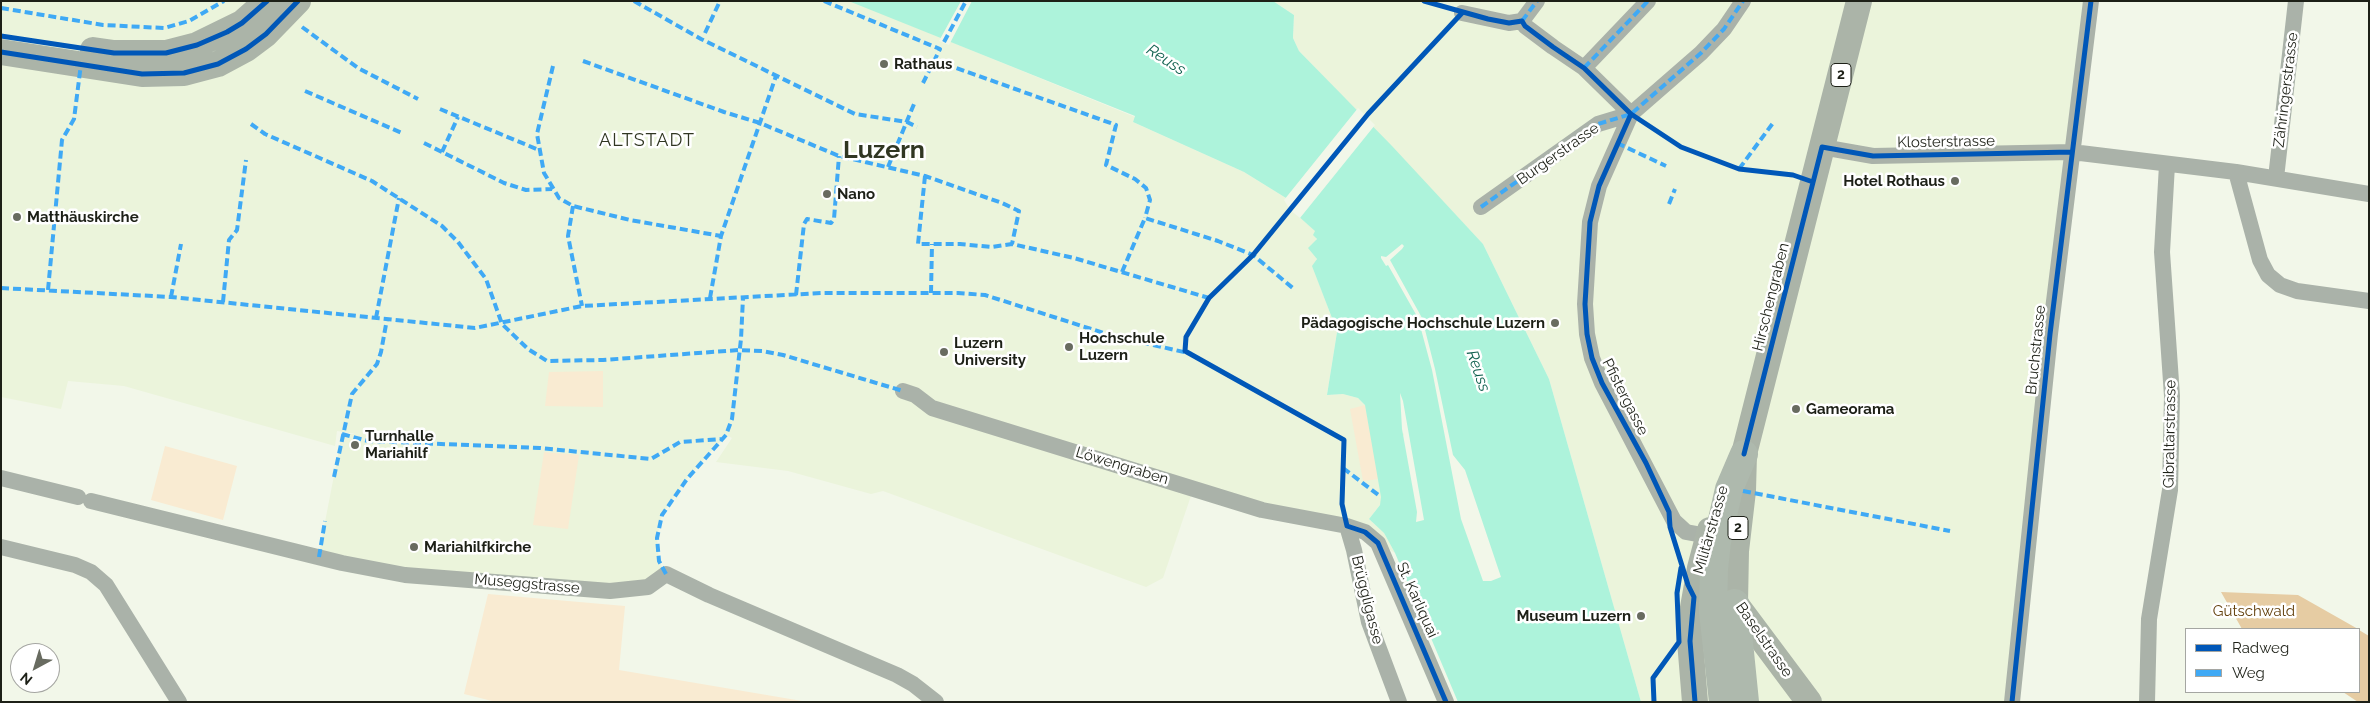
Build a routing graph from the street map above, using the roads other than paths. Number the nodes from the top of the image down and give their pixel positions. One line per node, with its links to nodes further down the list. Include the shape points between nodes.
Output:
1 (267, 1): 11 (main road, via 227,32 197,45 166,53 114,53)
2 (298, 1): 12 (main road, via 252,46 218,64 184,73 142,74)
3 (1538, 1): 10 (street)
4 (1648, 1): 13 (street)
5 (1743, 1): 14 (street, Burgerstrasse, via 1724,29)
6 (1859, 1): 15 (main road, Hirschengraben / 2)
7 (2091, 1): 16 (street, Bruchstrasse)
8 (2296, 1): 19 (street, Zähringerstrasse)
9 (1462, 13): 10 (street, via 1509,23)
10 (1522, 21): 13 (street)
11 (1, 36)
12 (1, 52)
13 (1584, 68): 14 (street)
14 (1631, 114): 21 (street, Burgerstrasse, via 1598,124); 27 (street, Pfistergasse, via 1599,186 1590,222 1584,304 1587,334 1602,383 1674,522 1686,532)
15 (1822, 147): 16 (street, Klosterstrasse, via 1873,156); 24 (main road, Hirschengraben / 2)
16 (2072, 152): 17 (street, Klosterstrasse); 38 (street, Bruchstrasse)
17 (2167, 165): 18 (street, Klosterstrasse); 39 (street, Gibraltarstrasse, via 2162,252 2172,396 2170,490 2149,620)
18 (2236, 172): 19 (street, Klosterstrasse); 22 (street, via 2260,260 2268,275 2280,285 2297,291)
19 (2276, 178): 20 (street, Klosterstrasse)
20 (2369, 194)
21 (1481, 207)
22 (2369, 301)
23 (903, 391): 26 (street, Löwengraben, via 915,395 932,408 1262,510)
24 (1744, 454): 27 (highway, 2); 29 (main road, Baselstrasse / 2)
25 (1, 478): 31 (street, Museggstrasse, via 342,563 405,575 610,591 648,588 666,574 897,675)
26 (1347, 526): 32 (street, Brüggligasse, via 1369,622); 33 (street, St. Karliquai, via 1365,532 1378,543)
27 (1713, 539): 34 (main road, Militärstrasse / 2, via 1700,568 1692,613 1690,641); 35 (highway, via 1713,612)
28 (1, 547): 30 (street, via 76,565 106,584)
29 (1735, 603): 36 (highway); 37 (main road, Baselstrasse)
30 (180, 702)
31 (936, 702)
32 (1399, 702)
33 (1446, 702)
34 (1695, 702)
35 (1723, 702)
36 (1745, 702)
37 (1809, 702)
38 (2012, 702)
39 (2147, 702)

